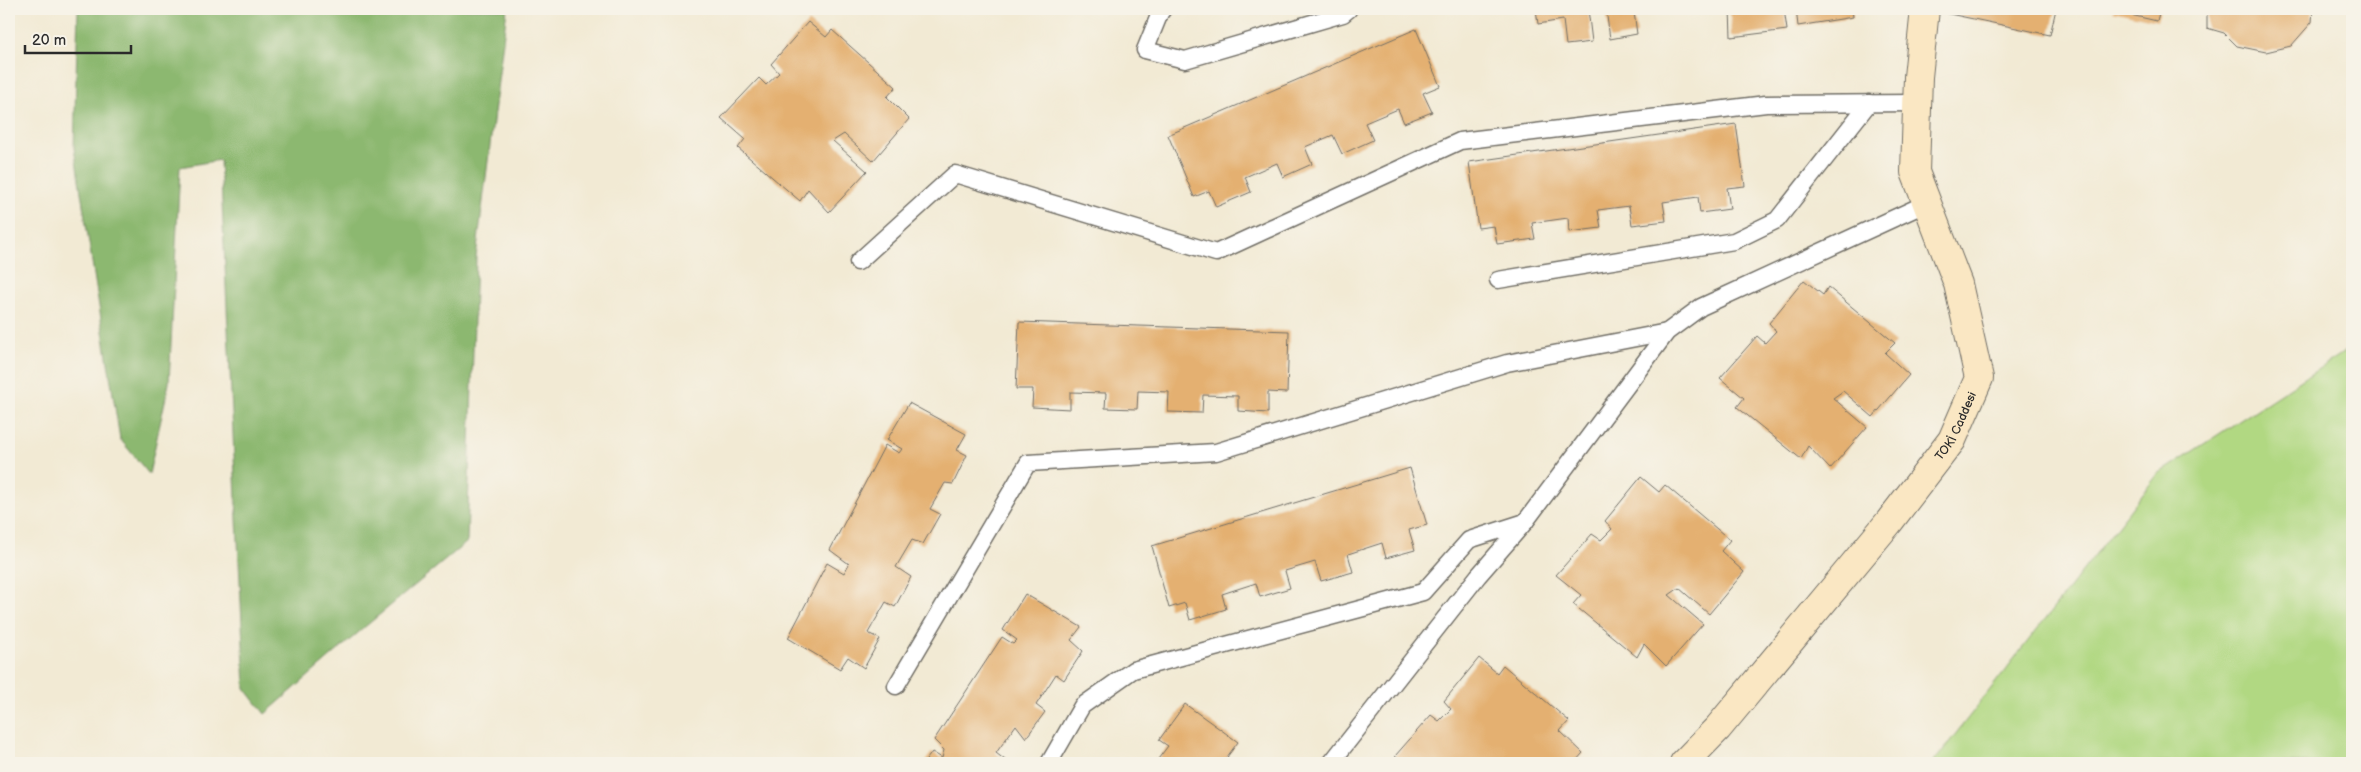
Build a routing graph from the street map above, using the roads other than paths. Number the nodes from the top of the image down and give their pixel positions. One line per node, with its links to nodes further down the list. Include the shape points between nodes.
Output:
1 (1163, 9): 2 (lane, via 1145,50 1185,60 1344,14)
2 (1349, 9)
3 (1925, 9): 5 (street, TOKİ Caddesi)
4 (1869, 103): 5 (lane); 7 (lane, via 1766,104 1460,141 1216,253 954,174); 8 (lane, via 1777,220 1734,241)
5 (1917, 104): 6 (street, TOKİ Caddesi, via 1915,172)
6 (1927, 203): 9 (lane, via 1702,307); 14 (street, TOKİ Caddesi, via 1958,284 1979,378 1952,440 1889,522 1718,728)
7 (858, 262)
8 (1498, 280)
9 (1667, 332): 10 (lane); 11 (lane, via 1507,363 1216,452 1028,463)
10 (1525, 522): 12 (lane, via 1469,540 1423,592 1133,670 1082,706); 13 (lane, via 1478,576)
11 (896, 686)
12 (1049, 763)
13 (1331, 763)
14 (1684, 763)

